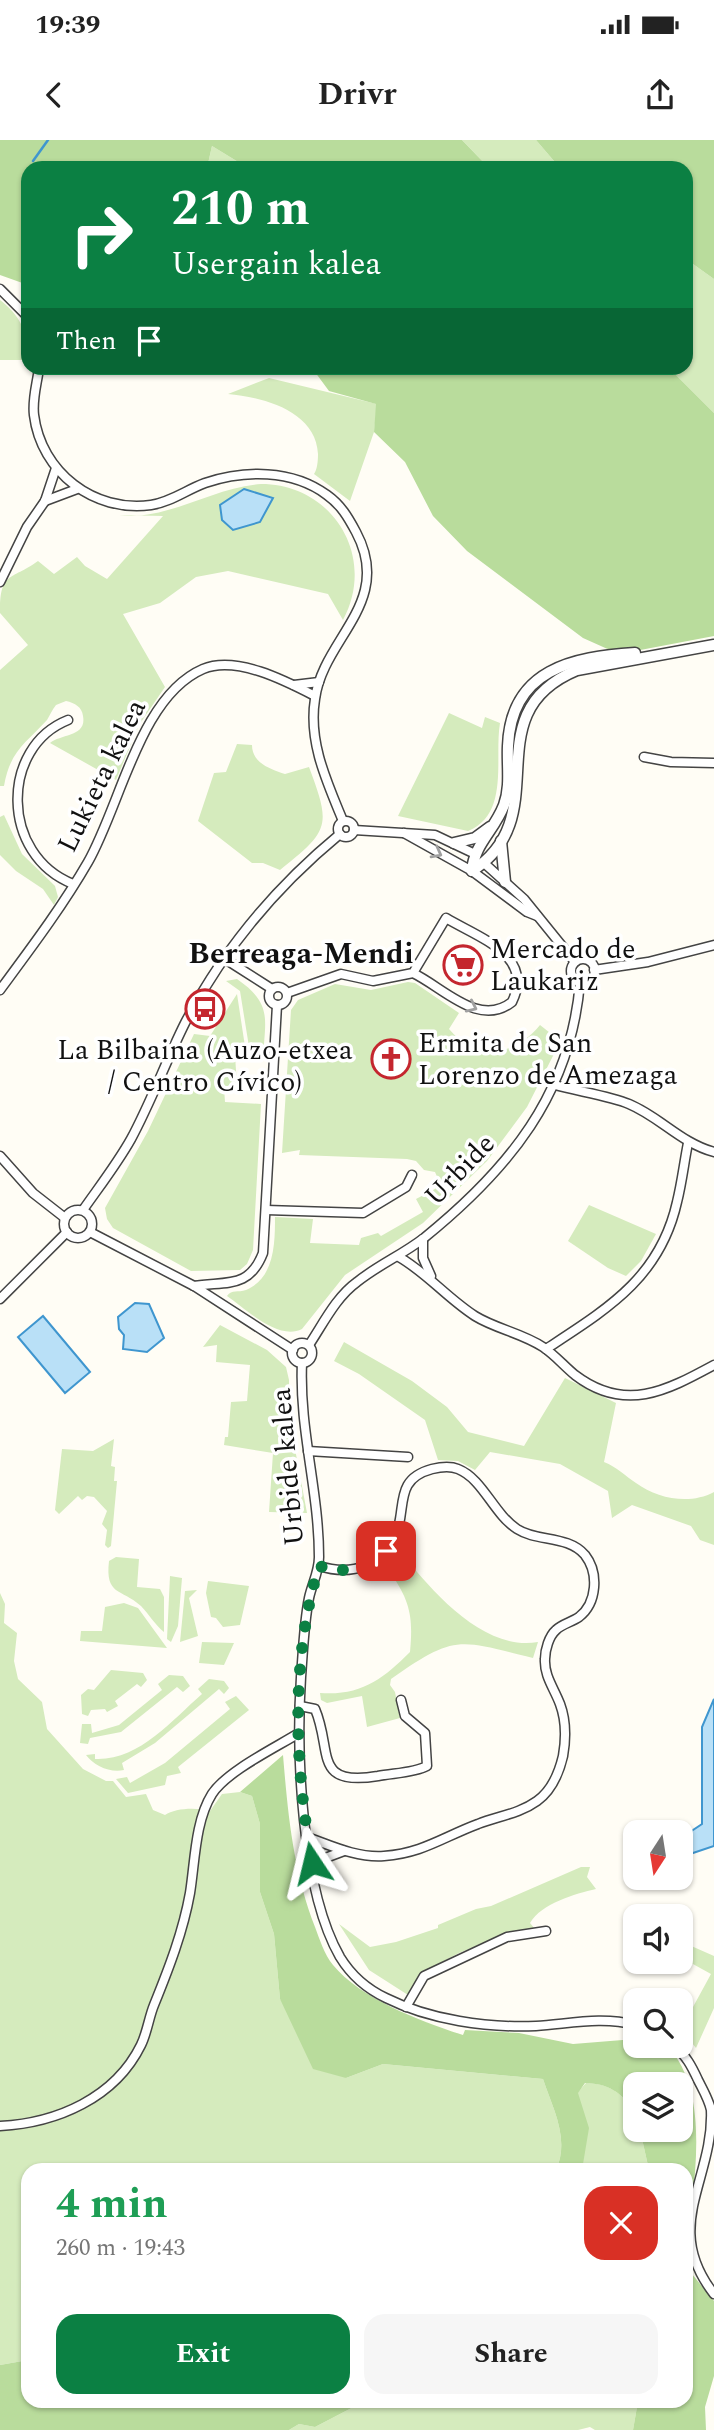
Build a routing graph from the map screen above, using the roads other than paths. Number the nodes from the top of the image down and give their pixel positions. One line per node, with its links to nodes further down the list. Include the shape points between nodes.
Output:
1 (0, 289): 2 (street)
2 (21, 310)
3 (38, 375): 4 (street, via 34,414 43,446)
4 (57, 468): 5 (street); 6 (street)
5 (77, 489): 6 (street); 10 (street, via 114,504 150,505 205,483 273,474 308,483 325,493 345,512 359,538 366,581 355,619)
6 (45, 501): 7 (street)
7 (0, 582)
8 (714, 645): 9 (street)
9 (681, 650): 17 (street, via 570,661 542,677 518,707 511,727 508,783); 21 (street, via 577,670 556,678 536,695 524,715 516,796)
10 (319, 682): 11 (street, Lukieta kalea); 12 (street)
11 (293, 685): 12 (street, Lukieta kalea); 27 (street, Lukieta kalea, via 228,666 204,669 178,684 142,735 98,842)
12 (315, 696): 16 (street, via 313,719 322,771)
13 (68, 720): 27 (street, via 28,747 14,774 10,805 17,834 33,859)
14 (643, 757): 15 (street)
15 (714, 763)
16 (343, 821): 18 (street, via 352,823); 20 (street, via 338,827)
17 (495, 822): 22 (street, via 475,838); 23 (street)
18 (354, 830): 19 (street); 20 (street, via 347,837)
19 (404, 833): 22 (street, via 435,835); 25 (street, one-way to 25)
20 (340, 834): 30 (street, via 301,867)
21 (501, 841): 24 (street); 26 (street)
22 (454, 843): 23 (street)
23 (473, 853): 24 (street); 25 (street)
24 (484, 863): 25 (street); 26 (street)
25 (471, 871): 28 (street)
26 (505, 882): 28 (street)
27 (73, 884): 36 (street, Lukieta kalea, via 60,910)
28 (537, 915): 31 (street)
29 (714, 945): 32 (street)
30 (225, 959): 35 (street); 44 (street, via 186,1022 132,1136)
31 (575, 961): 32 (street, via 589,961); 34 (street, via 572,975)
32 (594, 970): 34 (street, via 590,979)
33 (414, 973): 33 (street, one-way to 33, via 478,1012 492,1012 512,1002 520,978 506,954 446,918); 37 (street, via 373,981 341,974)
34 (580, 982): 39 (street, Urbide, via 578,1016)
35 (272, 989): 37 (street, via 281,987); 38 (street, via 270,999)
36 (0, 990)
37 (287, 993): 38 (street, via 285,1002)
38 (277, 1005): 45 (street)
39 (555, 1084): 40 (street, via 626,1102); 49 (street, Urbide, via 543,1111 497,1168)
40 (688, 1143): 41 (street); 58 (street, via 677,1203 648,1269 611,1306)
41 (714, 1152)
42 (0, 1156): 46 (street, via 33,1193)
43 (412, 1175): 45 (street, via 406,1187 363,1213)
44 (83, 1210): 46 (street); 48 (street, via 92,1219)
45 (266, 1210): 55 (street, via 263,1253 251,1276)
46 (65, 1218): 47 (street)
47 (67, 1232): 48 (street, via 79,1238); 56 (street)
48 (90, 1232): 55 (street)
49 (423, 1239): 50 (street, Urbide); 52 (street)
50 (410, 1249): 51 (street, Urbide); 52 (street); 53 (street)
51 (399, 1257): 53 (street); 57 (street, Urbide, via 354,1283)
52 (423, 1258): 54 (street)
53 (411, 1264): 54 (street)
54 (434, 1282): 58 (street, via 475,1316)
55 (194, 1286): 59 (street)
56 (0, 1299)
57 (309, 1345): 59 (street, via 299,1343); 60 (street, via 312,1355)
58 (546, 1349): 61 (street, via 588,1384 631,1396 673,1388)
59 (293, 1350): 60 (street, via 294,1359)
60 (302, 1363): 62 (street, Urbide kalea)
61 (714, 1366)
62 (308, 1451): 63 (street); 64 (street, Urbide kalea, via 318,1509)
63 (408, 1457)
64 (319, 1566): 66 (street, Urbide kalea, via 309,1598); 69 (street, via 357,1570 374,1562 396,1536 399,1510 410,1482 420,1473 453,1467 471,1477 488,1502 516,1528 559,1540 584,1554 594,1576 589,1605 554,1631 545,1650 545,1670 560,1705 565,1739 559,1770 544,1794 508,1815 411,1853 381,1857)
65 (401, 1700): 66 (street, via 405,1716 425,1733 427,1766 352,1780 339,1775 327,1760 315,1709)
66 (300, 1706): 67 (street, Urbide kalea)
67 (299, 1733): 68 (street, Urbide kalea); 75 (street, via 212,1793 173,1960 141,2045 117,2079 97,2098 66,2112)
68 (307, 1838): 69 (street); 70 (street, Urbide kalea)
69 (344, 1852): 70 (street)
70 (312, 1863): 72 (street, Urbide kalea, via 325,1922 340,1958 366,1987)
71 (546, 1931): 72 (street, via 507,1937 424,1976)
72 (406, 2007): 73 (street, Urbide kalea, via 486,2024)
73 (623, 2022)
74 (685, 2058): 76 (street, via 711,2110 710,2161)
75 (0, 2126)
76 (693, 2220)
77 (693, 2254): 78 (street)
78 (714, 2294)

